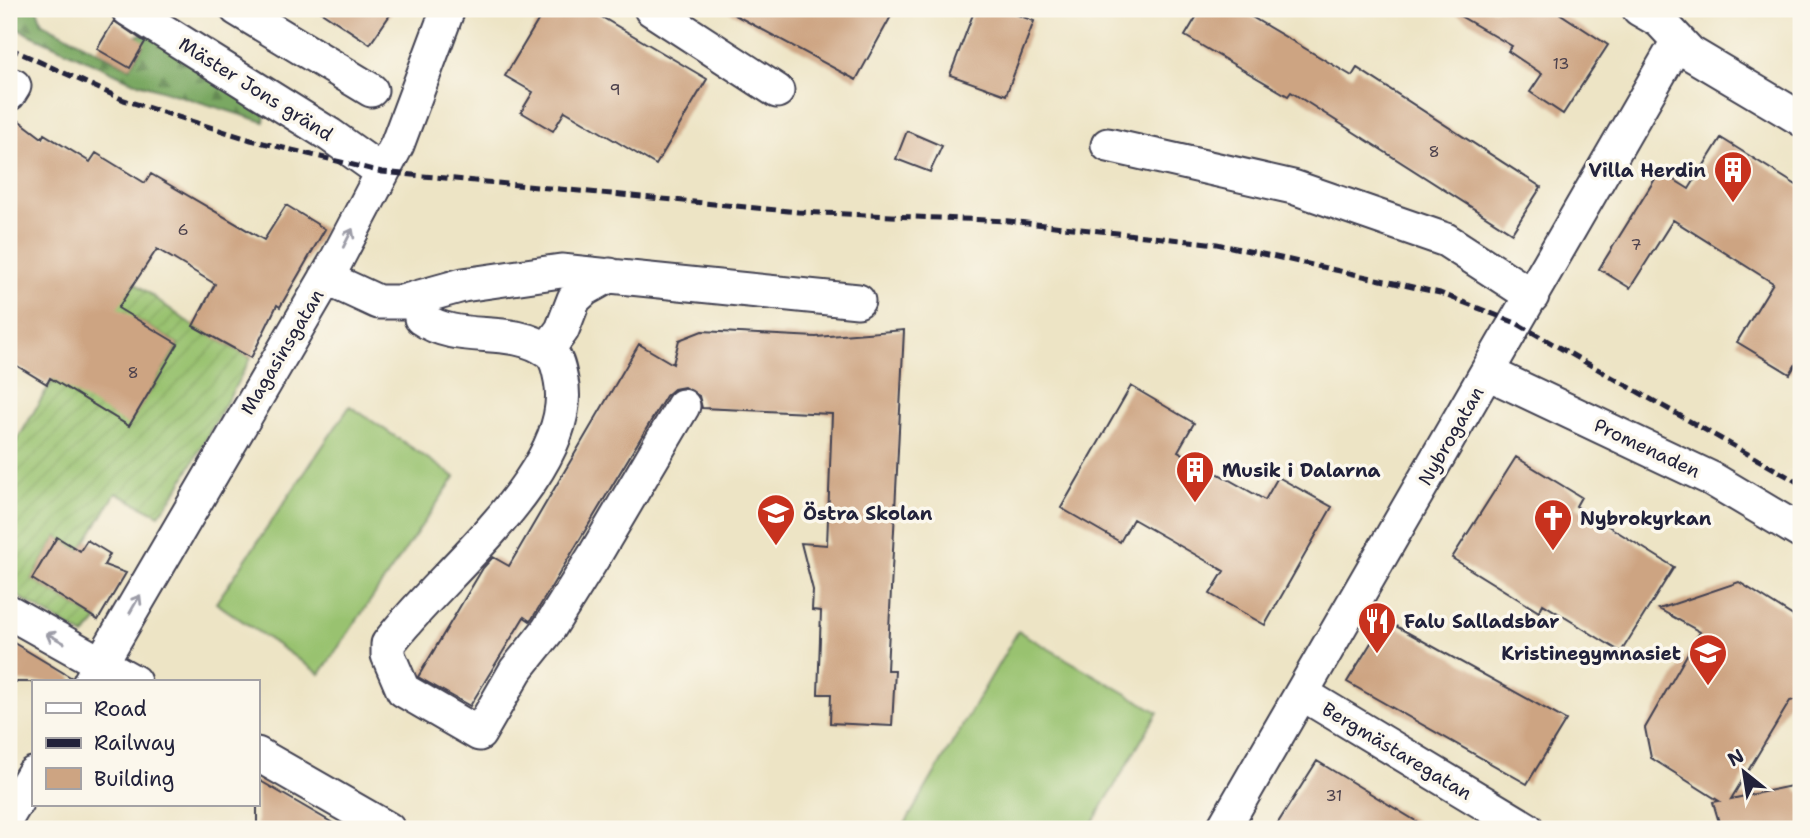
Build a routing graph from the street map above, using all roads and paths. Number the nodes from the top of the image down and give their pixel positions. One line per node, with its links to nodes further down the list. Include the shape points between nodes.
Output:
1 (128, 9): 11 (street, Mäster Jons gränd)
2 (237, 9): 7 (street)
3 (448, 9): 11 (street, Magasinsgatan, via 416,99)
4 (651, 9): 8 (street)
5 (1639, 9): 6 (street, via 1660,21)
6 (1678, 41): 9 (street); 14 (street, Nybrogatan)
7 (371, 90)
8 (777, 91)
9 (1801, 119)
10 (1108, 145): 14 (street, via 1293,187 1446,240)
11 (382, 172): 13 (street, Magasinsgatan, one-way to 11)
12 (610, 275): 13 (street, via 561,271 463,285 402,302 379,302); 15 (street); 17 (street, via 574,299 562,330)
13 (326, 278): 22 (street, Magasinsgatan, one-way to 13)
14 (1532, 296): 18 (street, Nybrogatan)
15 (858, 301)
16 (421, 318): 17 (street, via 444,330 511,337)
17 (547, 351): 19 (street, via 558,367 562,406 550,447 498,527 388,644 403,690 479,734 516,670 548,630 596,553)
18 (1488, 373): 20 (street, Promenaden, via 1679,462); 24 (street, Nybrogatan)
19 (683, 406)
20 (1801, 532)
21 (9, 612): 22 (street, one-way to 21)
22 (96, 673): 23 (street)
23 (126, 680)
24 (1303, 694): 29 (street, Nybrogatan); 30 (street, Bergmästaregatan)
25 (259, 755): 28 (street)
26 (32, 776): 27 (street)
27 (9, 814)
28 (388, 829)
29 (1223, 829)
30 (1527, 829)

